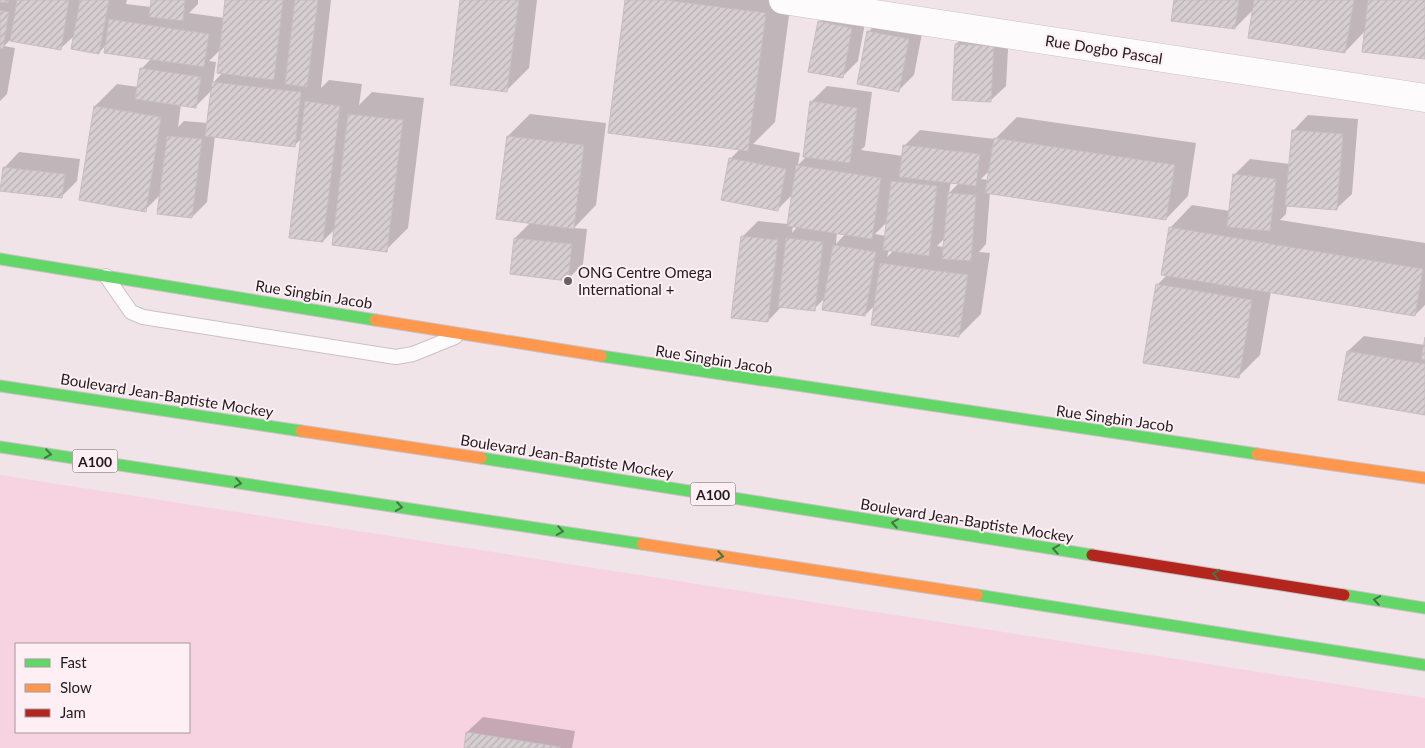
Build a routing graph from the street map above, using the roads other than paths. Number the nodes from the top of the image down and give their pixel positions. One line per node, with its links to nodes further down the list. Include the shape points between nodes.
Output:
1 (800, 1): 2 (street, Rue Dogbo Pascal)
2 (1425, 98)
3 (0, 259): 4 (main road, Rue Singbin Jacob)
4 (105, 276): 5 (main road, Rue Singbin Jacob); 5 (lane, via 131,312 143,317 396,357 413,354)
5 (463, 334): 8 (main road, Rue Singbin Jacob, via 728,377)
6 (0, 386): 9 (main road, Boulevard Jean-Baptiste Mockey / A100, one-way to 6, via 530,465)
7 (0, 447): 10 (main road, A100, one-way to 10)
8 (1425, 478)
9 (1425, 608)
10 (1425, 665)

